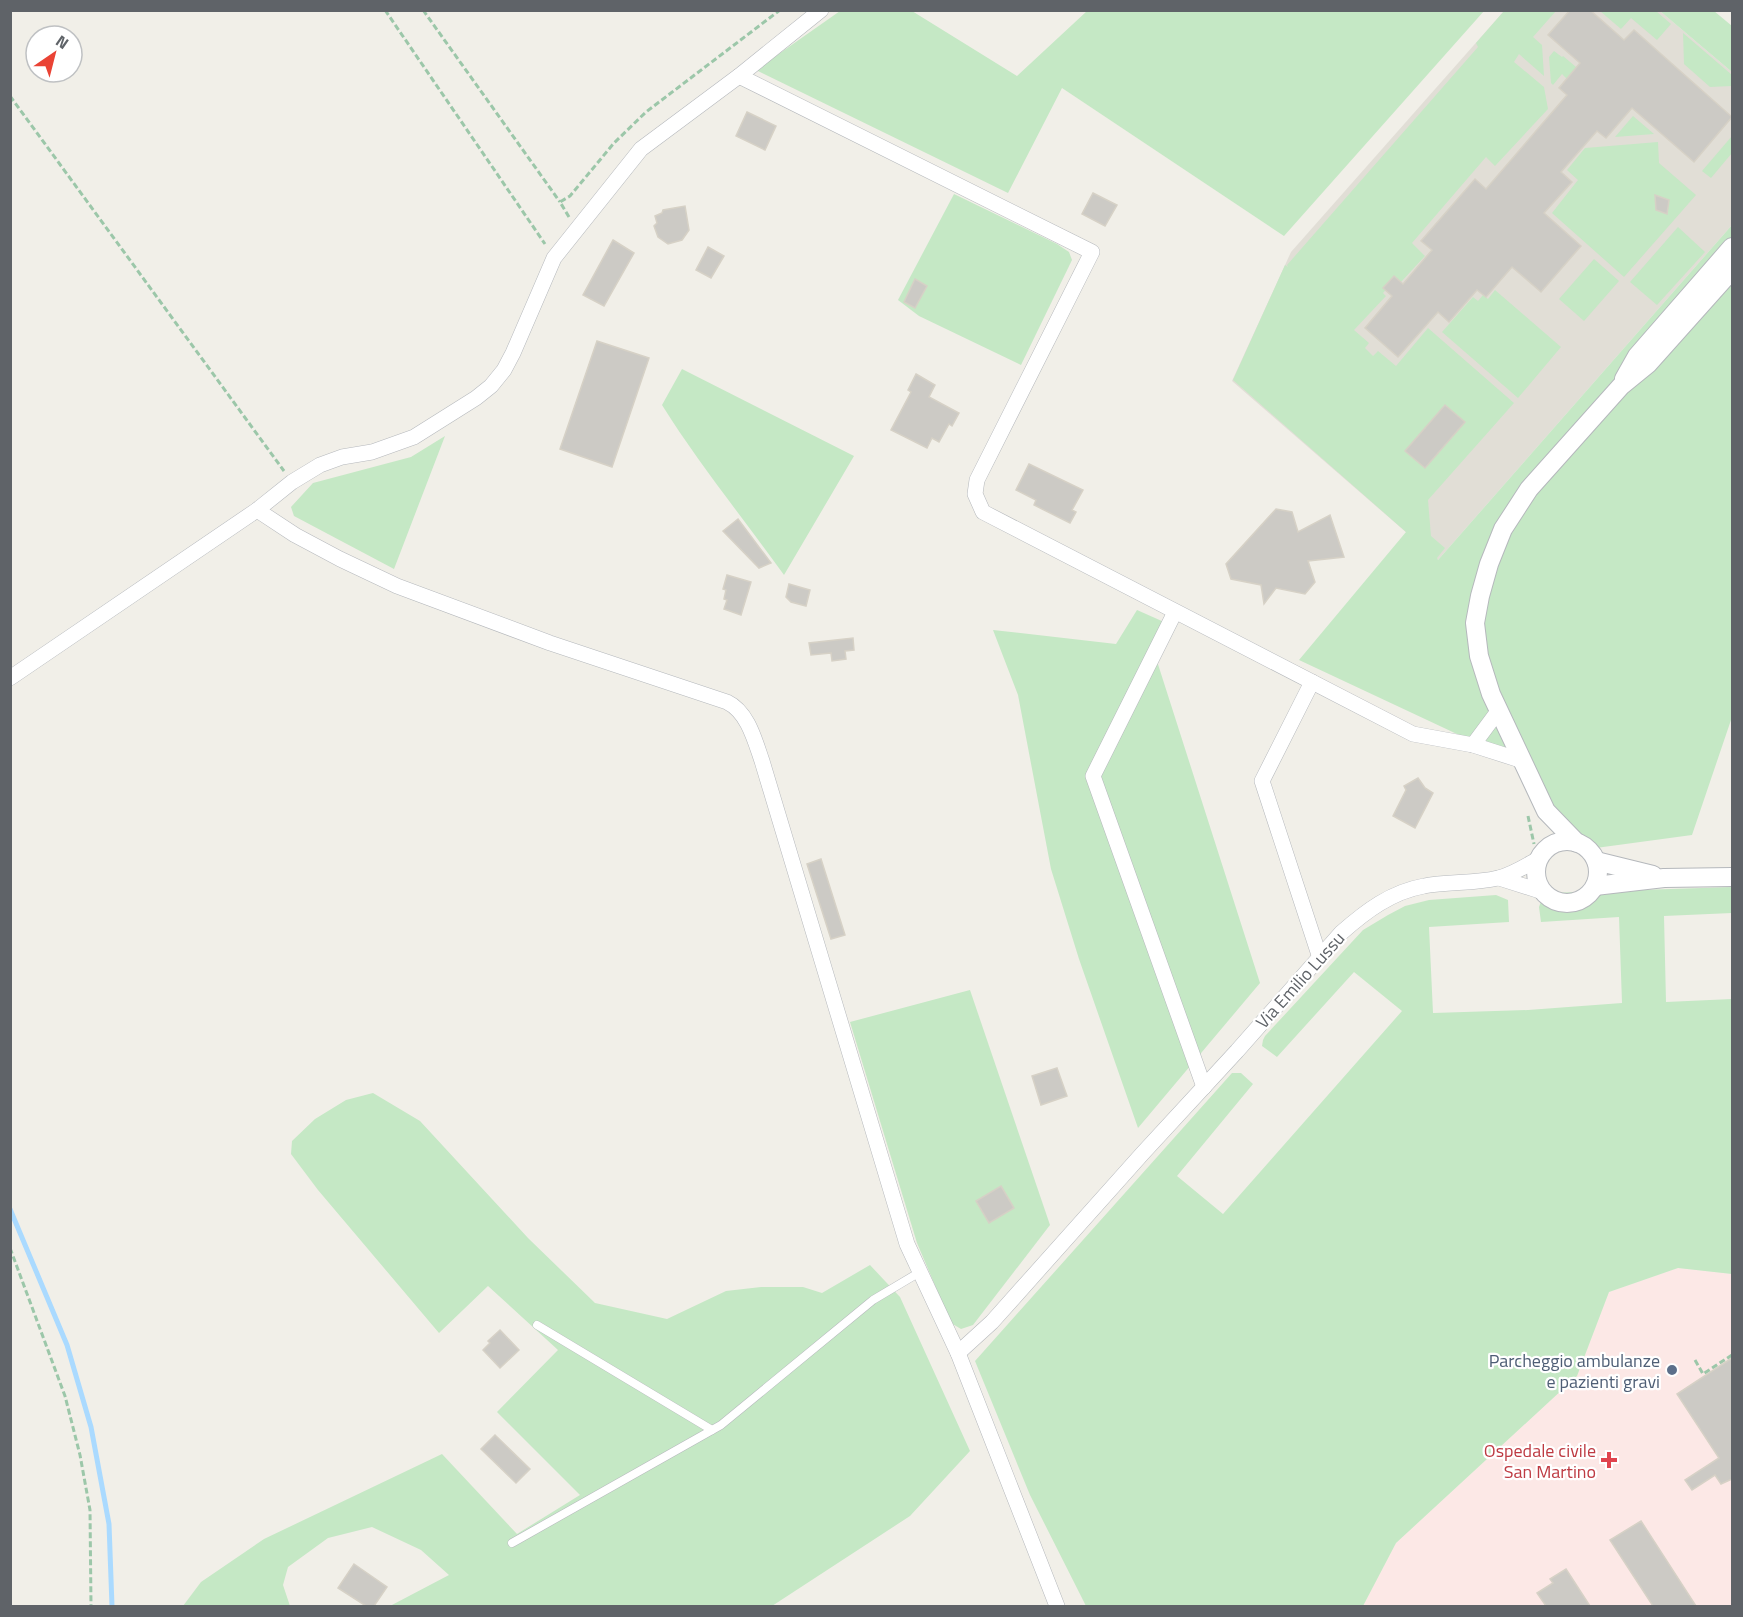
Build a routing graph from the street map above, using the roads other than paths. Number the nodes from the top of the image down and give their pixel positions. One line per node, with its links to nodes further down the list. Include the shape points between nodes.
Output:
1 (821, 10): 2 (street)
2 (739, 76): 6 (street, via 641,149 576,230 554,258 513,353 491,386 414,437 320,465); 7 (street, via 1092,252 977,480 975,495 983,512)
3 (1732, 247): 5 (street, via 1637,356)
4 (1732, 270): 5 (street, via 1648,364)
5 (1621, 386): 10 (street, via 1529,489 1503,530 1490,564 1475,622 1479,656)
6 (257, 510): 8 (street); 24 (street, via 295,535 397,586 727,702 738,710 755,739 880,1159 907,1245)
7 (1175, 612): 9 (street); 23 (street, via 1093,776)
8 (10, 678)
9 (1312, 682): 11 (street, via 1413,735); 22 (street, via 1262,782)
10 (1499, 710): 11 (street); 12 (street)
11 (1473, 745): 12 (street)
12 (1523, 761): 13 (street)
13 (1546, 811): 14 (street); 15 (street)
14 (1577, 843): 15 (street, via 1560,843); 16 (street)
15 (1538, 854): 18 (street, Via Emilio Lussu); 21 (street, via 1537,876)
16 (1596, 861): 19 (street); 20 (street)
17 (1732, 877): 19 (street)
18 (1499, 878): 21 (street, Via Emilio Lussu); 22 (street, Via Emilio Lussu, via 1424,886 1384,899 1341,933)
19 (1664, 878): 20 (street)
20 (1595, 886): 21 (street, via 1583,899 1566,903)
21 (1543, 892)
22 (1320, 958): 23 (street, Via Emilio Lussu)
23 (1204, 1087): 26 (street, Via Emilio Lussu, via 992,1322)
24 (920, 1272): 26 (street); 27 (lane, via 873,1300)
25 (537, 1326): 27 (lane)
26 (957, 1353): 29 (street)
27 (712, 1430): 28 (lane)
28 (512, 1543)
29 (1057, 1606)

